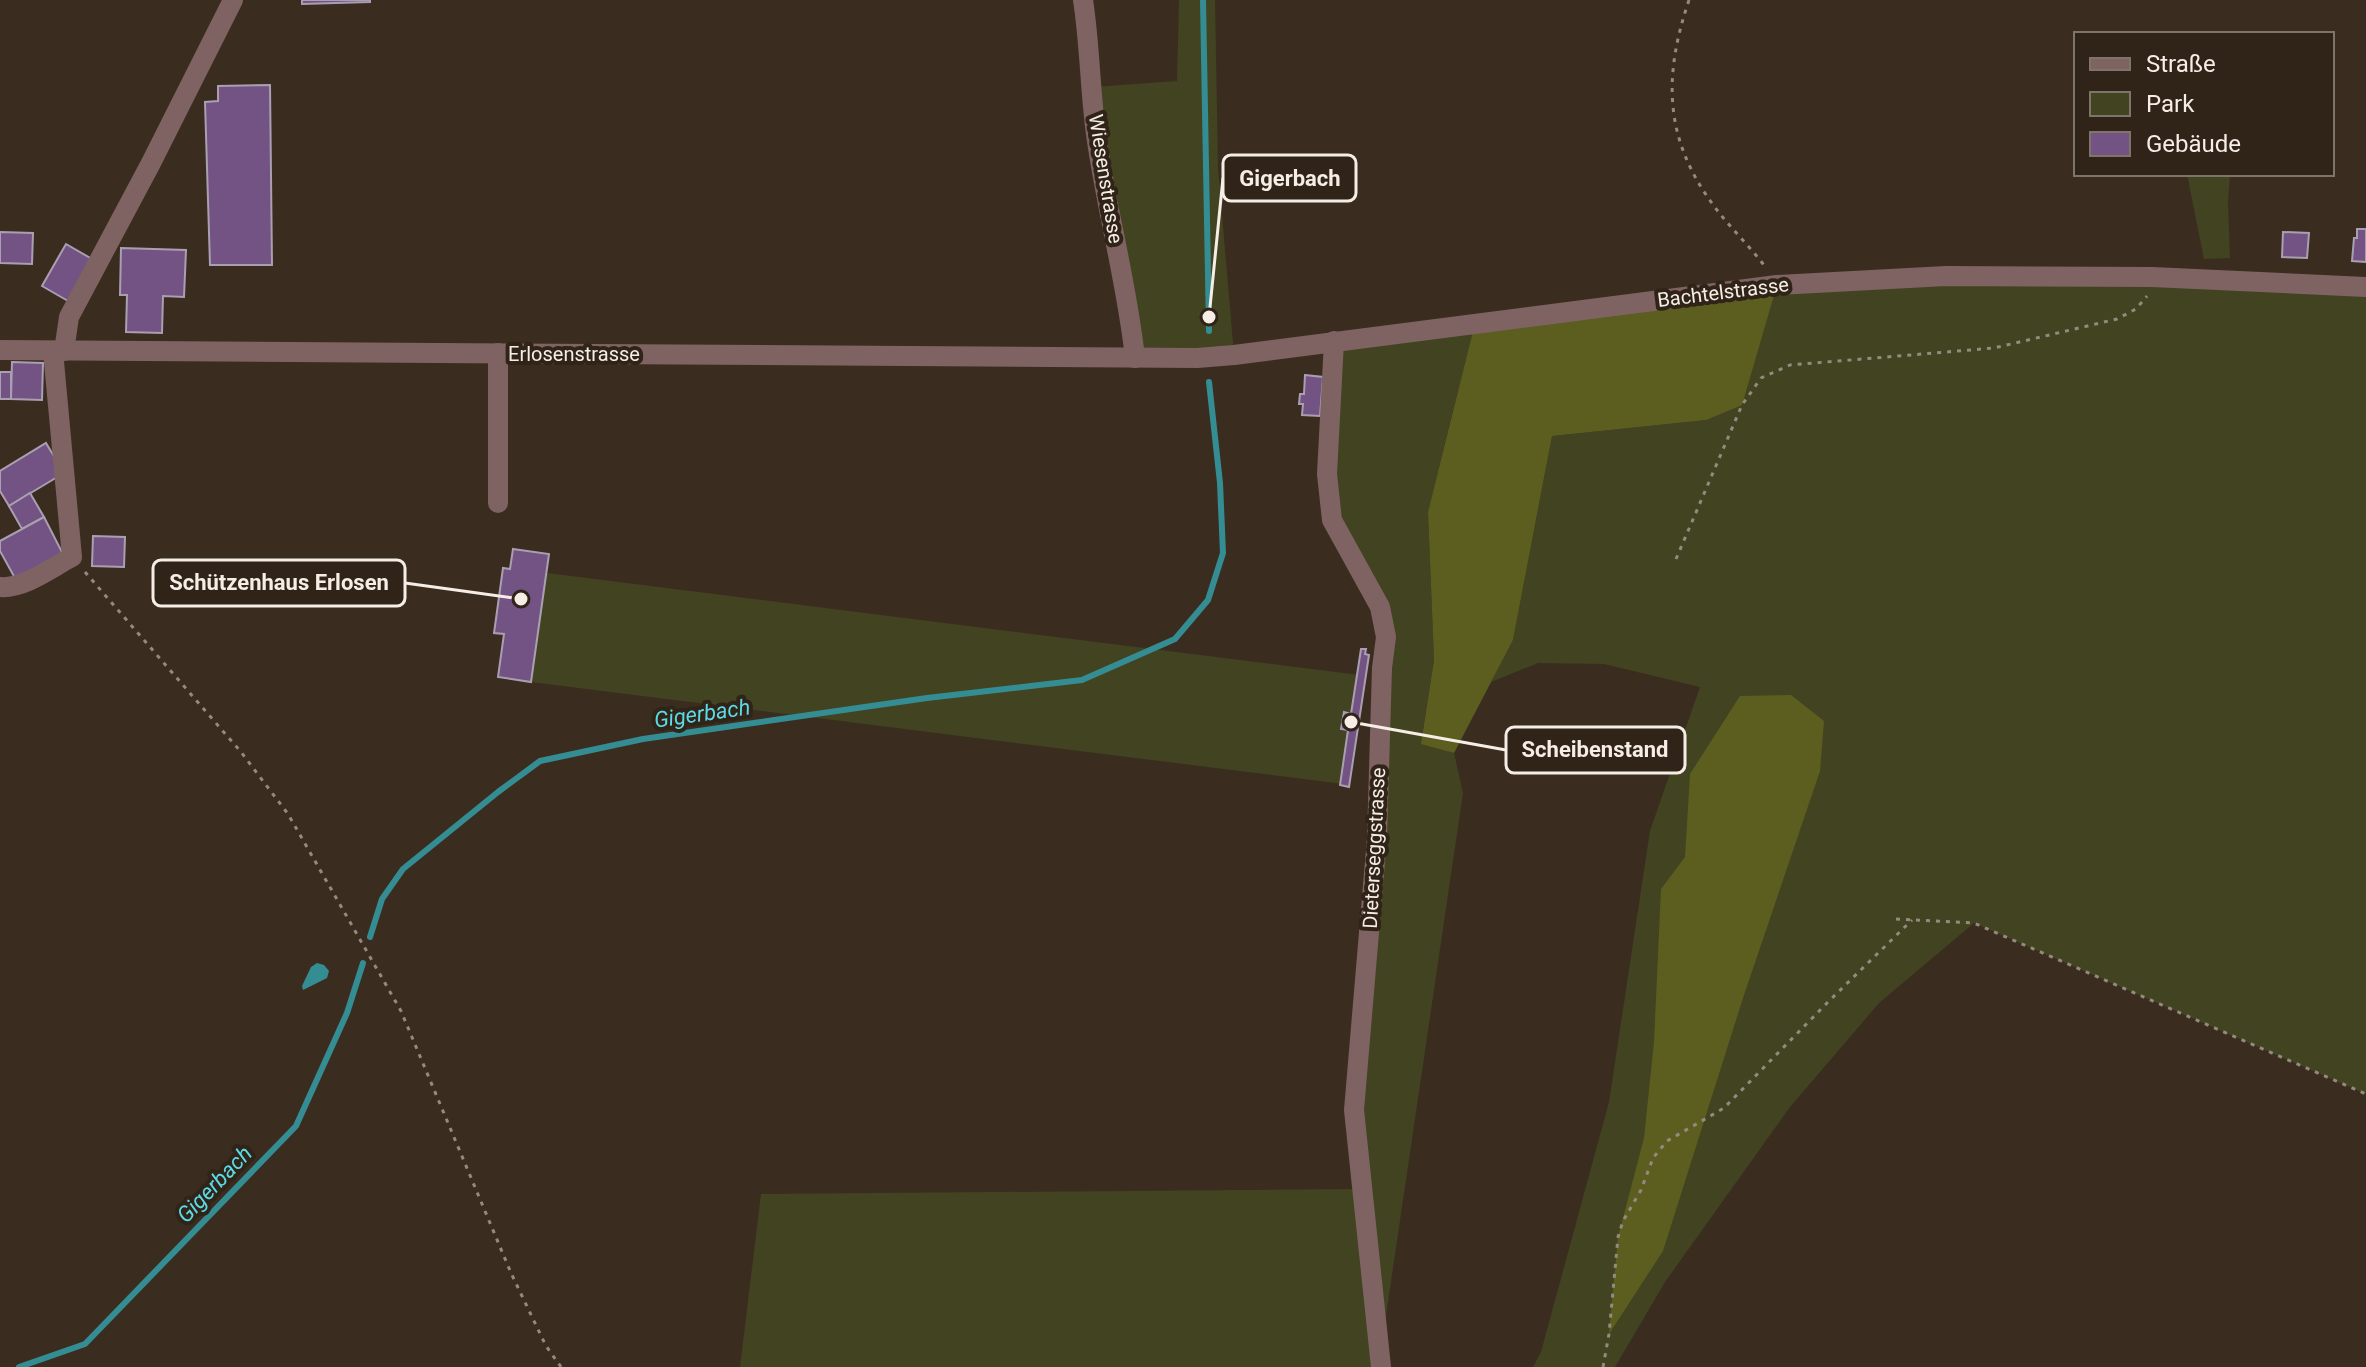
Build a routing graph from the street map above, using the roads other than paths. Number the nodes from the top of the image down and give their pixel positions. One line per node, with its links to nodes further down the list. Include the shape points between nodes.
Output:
1 (233, 0): 6 (street, via 69,317)
2 (1083, 0): 9 (street, Wiesenstrasse, via 1096,134)
3 (2366, 287): 4 (street, Bachtelstrasse, via 2152,277 1946,276 1777,285)
4 (1334, 341): 9 (street, Bachtelstrasse, via 1234,355); 12 (street, Dieterseggstrasse, via 1327,474 1332,520 1380,607 1386,637 1377,838 1354,1110)
5 (0, 350): 6 (street, Erlosenstrasse)
6 (58, 351): 7 (street, Erlosenstrasse); 11 (street, via 72,557 10,588)
7 (498, 353): 8 (street, Erlosenstrasse); 10 (street)
8 (1084, 357): 9 (street, Bachtelstrasse)
9 (1135, 358)
10 (498, 503)
11 (0, 587)
12 (1381, 1367)

